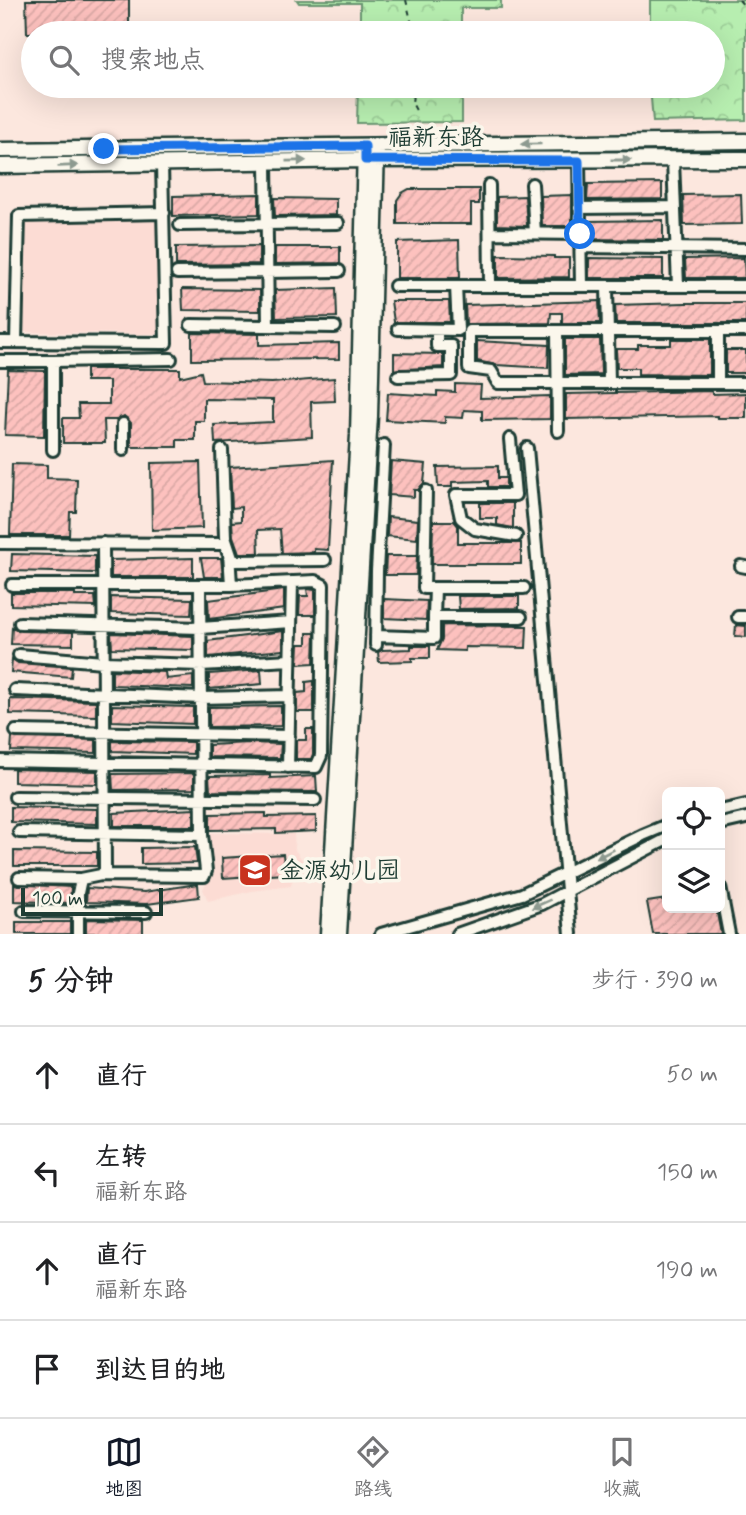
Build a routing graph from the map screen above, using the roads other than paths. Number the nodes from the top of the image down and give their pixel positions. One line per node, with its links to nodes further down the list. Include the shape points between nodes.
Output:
1 (746, 141): 5 (main road, 福新东路, one-way to 5)
2 (0, 142): 3 (main road)
3 (104, 149): 4 (main road, 福新东路); 5 (main road, 福新东路)
4 (0, 150)
5 (371, 153): 8 (main road, 福新东路); 9 (main road, 福新东路, one-way to 5); 122 (main road); 123 (main road, via 369,425)
6 (746, 159): 7 (main road, 福新东路)
7 (673, 160): 8 (main road, 福新东路, one-way to 7); 16 (street)
8 (579, 161): 17 (street)
9 (266, 162): 10 (main road, 福新东路); 20 (street)
10 (162, 164): 12 (main road, 福新东路, one-way to 10); 18 (street)
11 (0, 166): 12 (main road, 福新东路)
12 (29, 167): 13 (main road)
13 (0, 179)
14 (532, 184): 23 (street)
15 (489, 185): 22 (street)
16 (675, 207): 17 (street); 26 (street)
17 (579, 208): 24 (street)
18 (164, 213): 48 (street, via 19,216); 48 (street, via 166,342)
19 (338, 223): 20 (street)
20 (267, 224): 21 (street); 29 (street)
21 (180, 225)
22 (491, 233): 23 (street); 33 (street)
23 (535, 233): 24 (street)
24 (580, 234): 25 (street)
25 (580, 247): 26 (street); 34 (street)
26 (677, 248): 27 (street); 36 (street)
27 (746, 249)
28 (339, 271): 29 (street)
29 (267, 272): 30 (street); 39 (street)
30 (177, 273)
31 (395, 286): 32 (street)
32 (456, 286): 33 (street); 42 (street, via 458,330)
33 (490, 286): 34 (street)
34 (581, 286): 35 (street)
35 (607, 286): 36 (street); 44 (street)
36 (678, 286): 37 (street)
37 (746, 286)
38 (191, 325): 39 (street)
39 (268, 326): 40 (street)
40 (335, 327)
41 (398, 329): 42 (street)
42 (436, 330): 52 (street, via 437,346 451,346 451,376)
43 (557, 331): 44 (street); 53 (street); 53 (street, via 469,331 469,368 491,371 498,383)
44 (609, 331): 45 (street); 54 (street)
45 (718, 331): 46 (street); 55 (street)
46 (746, 331)
47 (0, 342): 48 (street)
48 (16, 342)
49 (171, 359): 51 (street)
50 (0, 361): 51 (street)
51 (53, 361): 62 (street)
52 (398, 376)
53 (556, 383): 54 (street); 58 (street)
54 (609, 383): 55 (street)
55 (718, 383): 56 (street)
56 (746, 383)
57 (122, 424): 63 (street)
58 (558, 431)
59 (510, 439): 66 (street, via 515,495 456,495 461,518 475,529)
60 (384, 444): 77 (street, via 376,641 434,638)
61 (527, 448): 112 (street)
62 (53, 450)
63 (123, 450)
64 (222, 450): 69 (street, via 225,537 233,561)
65 (426, 491): 75 (street, via 424,588)
66 (516, 536)
67 (0, 543): 68 (street)
68 (103, 543): 73 (street, via 224,544); 74 (street)
69 (325, 560)
70 (292, 582): 73 (street); 79 (street); 98 (street, via 323,585 321,756 316,767)
71 (12, 585): 74 (street)
72 (200, 585): 73 (street); 74 (street); 82 (street)
73 (231, 585)
74 (103, 587): 81 (street)
75 (435, 588): 76 (street); 77 (street)
76 (524, 588)
77 (434, 617): 78 (street)
78 (522, 617)
79 (291, 622): 82 (street); 84 (street)
80 (20, 623): 81 (street)
81 (103, 625): 82 (street); 85 (street)
82 (200, 628): 86 (street)
83 (19, 655): 85 (street)
84 (290, 660): 86 (street); 89 (street)
85 (103, 662): 86 (street); 88 (street)
86 (201, 665): 90 (street)
87 (15, 690): 88 (street)
88 (103, 695): 90 (street); 92 (street)
89 (290, 696): 90 (street); 94 (street)
90 (201, 698): 93 (street)
91 (16, 731): 92 (street)
92 (103, 733): 93 (street); 96 (street)
93 (201, 736): 94 (street); 97 (street)
94 (289, 736): 98 (street)
95 (0, 761): 96 (street)
96 (103, 763): 97 (street); 100 (street)
97 (201, 765): 98 (street); 101 (street)
98 (288, 767)
99 (15, 797): 100 (street)
100 (104, 798): 101 (street); 109 (street)
101 (202, 799): 102 (street); 110 (street)
102 (315, 800)
103 (746, 805): 104 (street)
104 (725, 810)
105 (746, 818): 106 (street)
106 (725, 823)
107 (662, 827): 112 (street, one-way to 112)
108 (19, 832): 109 (street)
109 (104, 833): 110 (street); 113 (street, via 105,870)
110 (202, 835): 113 (street, via 204,876)
111 (662, 842): 116 (street)
112 (565, 874): 116 (street); 124 (street, via 522,894)
113 (101, 875): 115 (street)
114 (19, 878): 115 (street)
115 (81, 879): 118 (street)
116 (566, 891): 125 (street, one-way to 125); 126 (street)
117 (23, 911): 118 (street)
118 (78, 912): 119 (street); 121 (street)
119 (146, 912)
120 (725, 913): 127 (street)
121 (78, 934)
122 (328, 934)
123 (339, 934)
124 (381, 934)
125 (457, 934)
126 (571, 934)
127 (729, 934)

